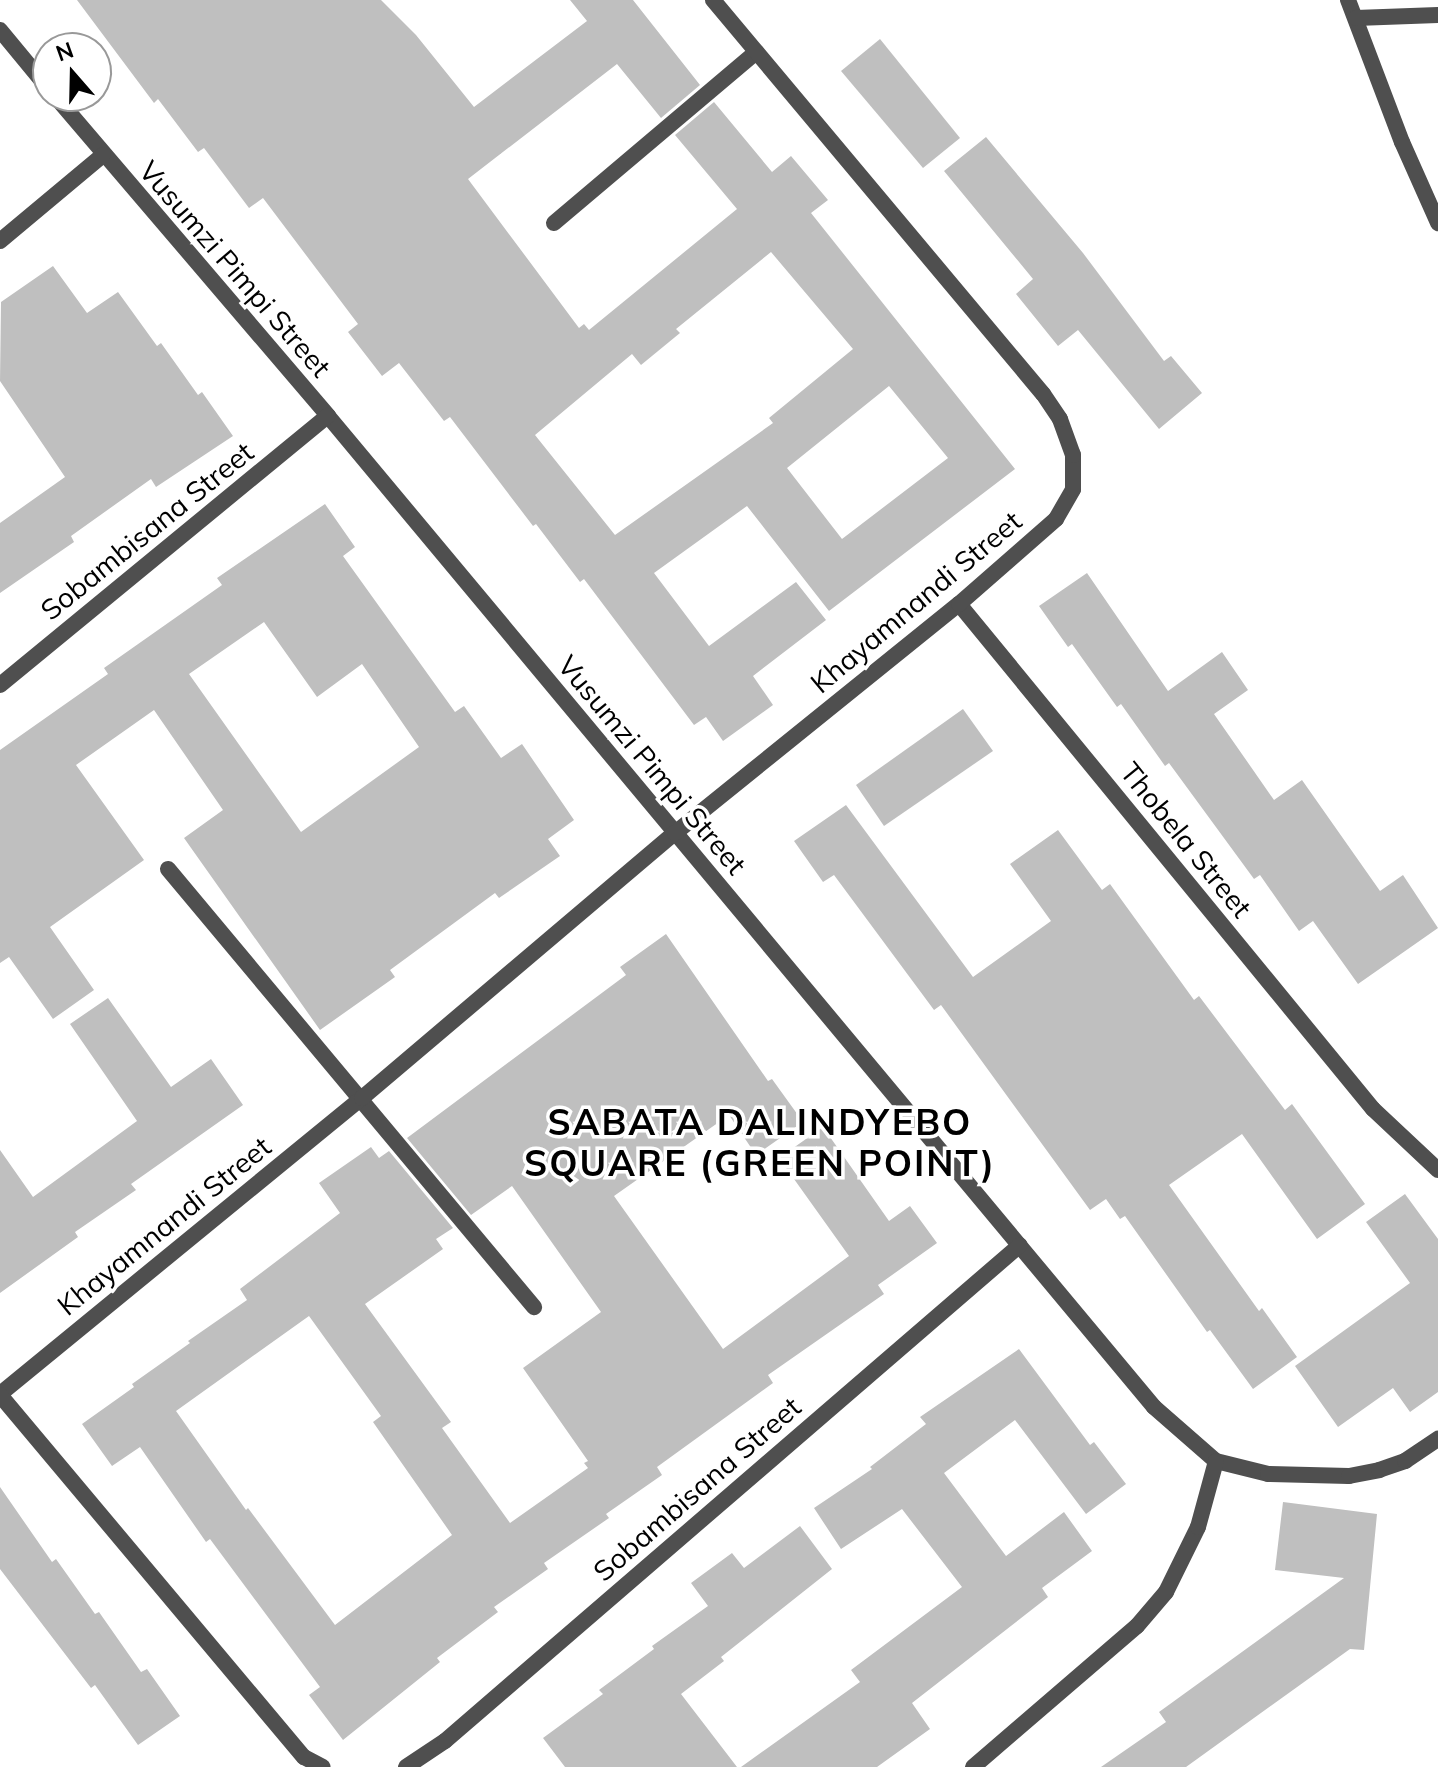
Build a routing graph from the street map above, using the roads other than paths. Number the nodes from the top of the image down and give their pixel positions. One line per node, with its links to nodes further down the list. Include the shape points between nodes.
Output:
1 (713, 0): 6 (street, Khayamnandi Street)
2 (1348, 0): 4 (street)
3 (1438, 15): 4 (street)
4 (1356, 18): 11 (street)
5 (0, 30): 7 (street)
6 (756, 52): 10 (street); 14 (street, Khayamnandi Street, via 1060,419 1073,455 1073,489 1056,519)
7 (32, 69)
8 (68, 112): 9 (street, Vusumzi Pimpi Street)
9 (103, 155): 12 (street); 13 (street, Vusumzi Pimpi Street)
10 (554, 223)
11 (1438, 223)
12 (0, 241)
13 (328, 416): 15 (street, Sobambisana Street); 16 (street, Vusumzi Pimpi Street)
14 (959, 604): 16 (street, Khayamnandi Street); 19 (street, Thobela Street, via 1373,1109)
15 (0, 685)
16 (675, 833): 18 (street, Khayamnandi Street); 20 (street, Vusumzi Pimpi Street)
17 (168, 869): 18 (street)
18 (362, 1098): 21 (street); 22 (street, Khayamnandi Street)
19 (1438, 1170)
20 (1020, 1245): 24 (street, Vusumzi Pimpi Street, via 1154,1407); 26 (street, Sobambisana Street, via 445,1741)
21 (534, 1307)
22 (0, 1394): 25 (street, via 304,1757)
23 (1438, 1439): 24 (street, Vusumzi Pimpi Street, via 1405,1461 1349,1476 1268,1474)
24 (1216, 1461): 27 (street, via 1198,1527 1166,1592 1137,1626)
25 (323, 1767)
26 (406, 1767)
27 (973, 1767)

